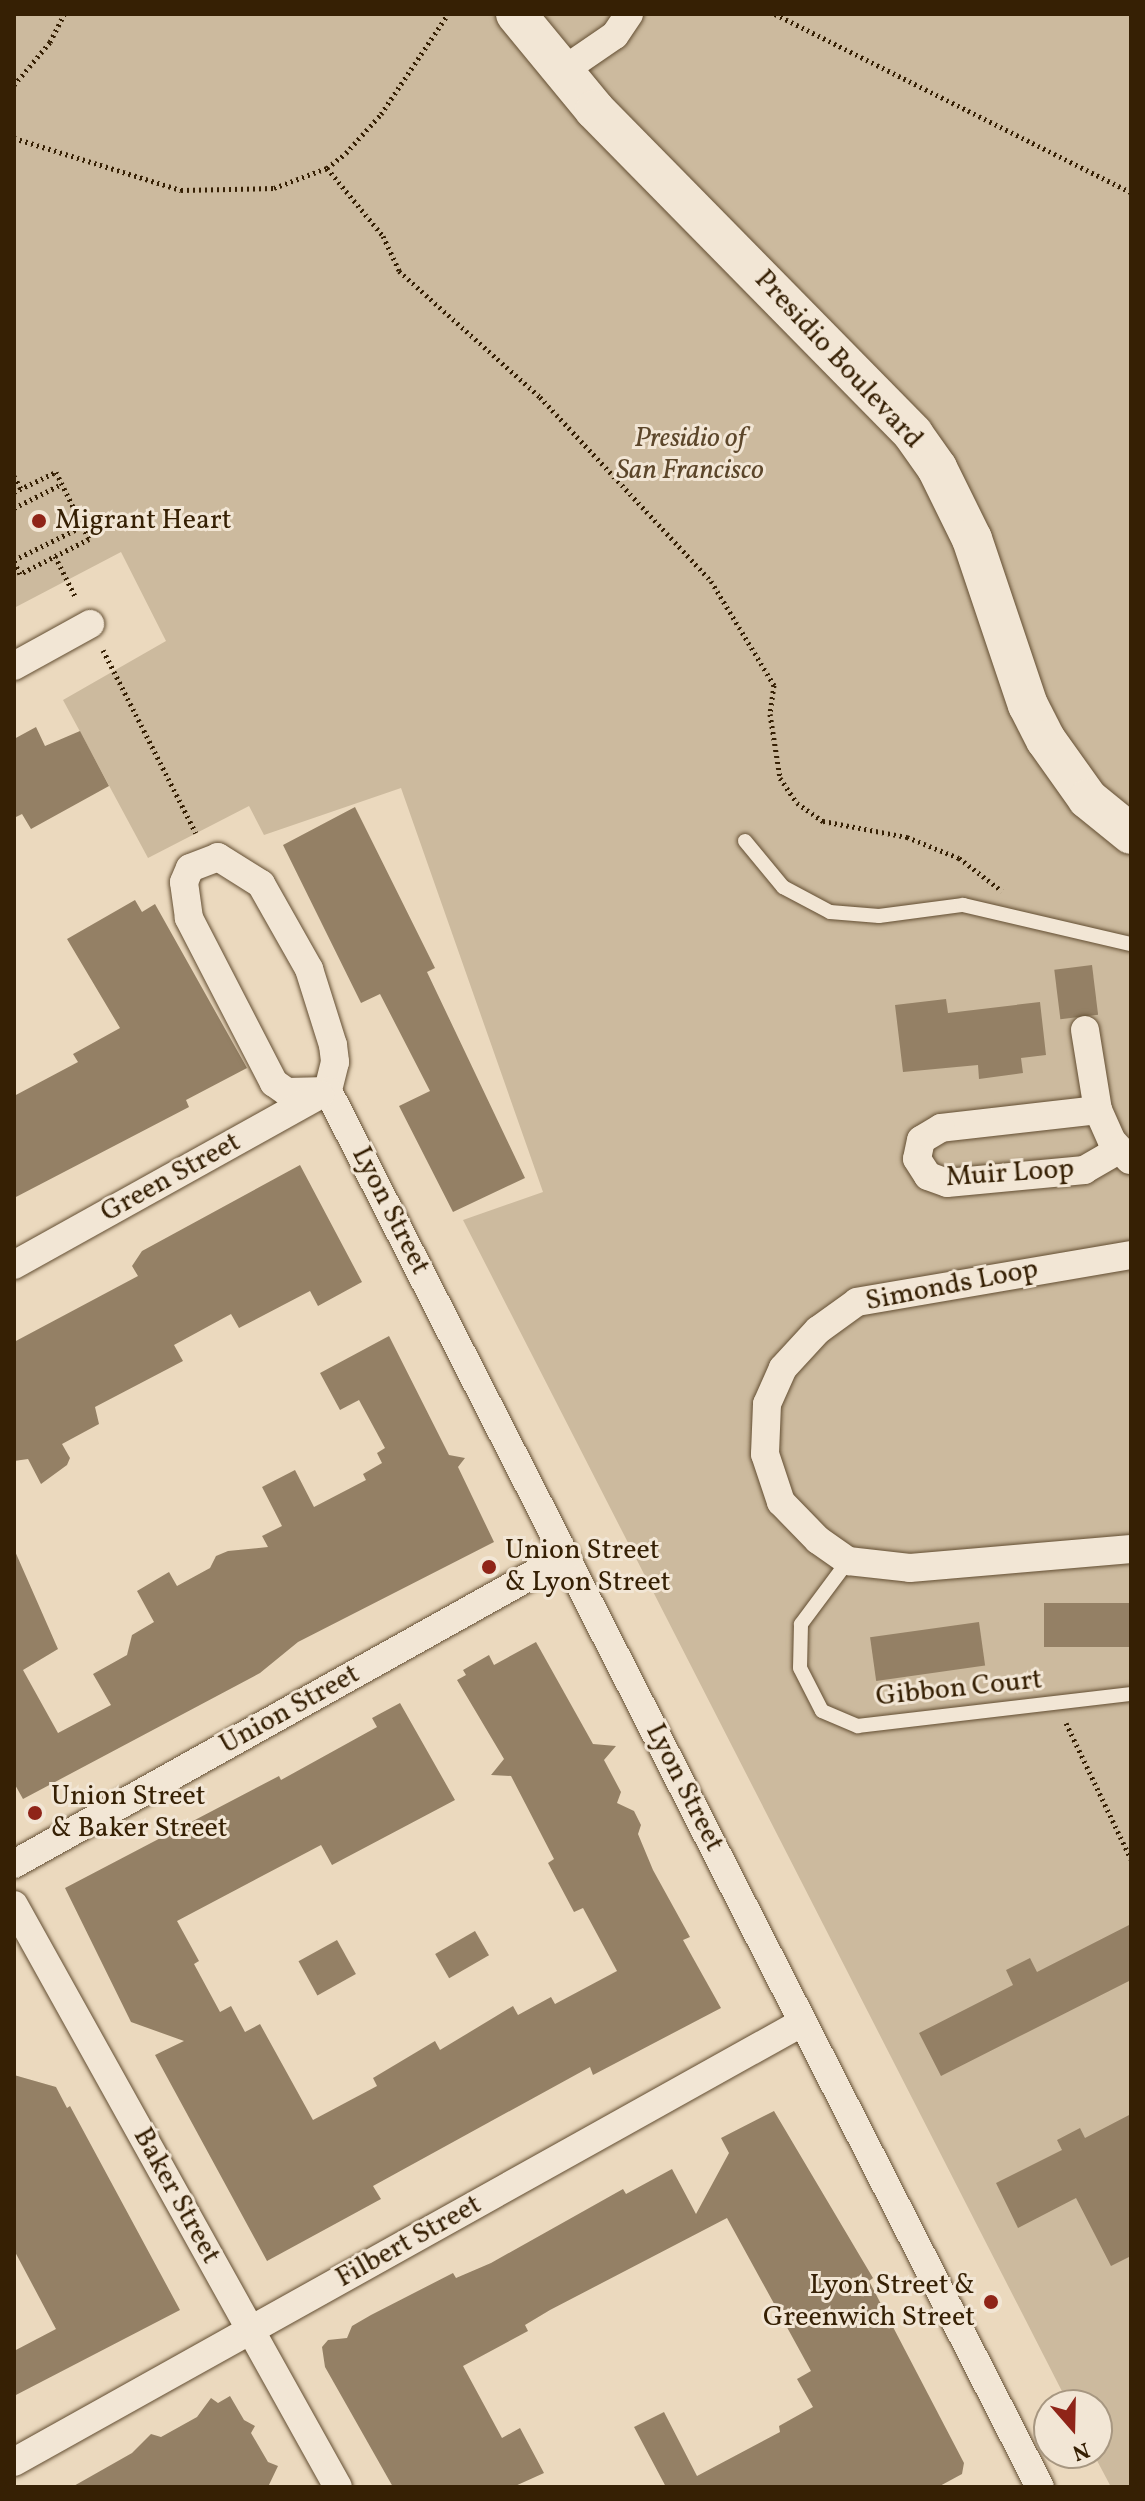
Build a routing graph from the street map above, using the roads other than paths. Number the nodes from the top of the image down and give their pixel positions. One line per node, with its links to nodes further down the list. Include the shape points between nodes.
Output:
1 (516, 14): 3 (street, Presidio Boulevard)
2 (629, 14): 3 (street, via 615,35)
3 (561, 72): 6 (street, Presidio Boulevard, via 913,434 937,468 972,539 1028,705 1046,740 1088,799)
4 (90, 624): 5 (street)
5 (14, 666)
6 (1131, 834)
7 (745, 841): 8 (lane, via 783,887 830,912 879,916 963,905)
8 (1131, 944)
9 (1085, 1030): 11 (street, Muir Loop)
10 (328, 1091): 10 (street, via 287,1092 265,1071 189,918 184,882 190,868 208,858 231,861 261,884 293,936 329,1025 335,1062); 14 (street, Green Street); 16 (street, Lyon Street)
11 (1098, 1110): 12 (street, Muir Loop); 12 (street, Muir Loop, via 941,1128 921,1140 917,1159 928,1176 947,1183 1084,1170)
12 (1125, 1156)
13 (1131, 1255): 17 (street, Simonds Loop, via 857,1302 818,1330 783,1368 767,1404 765,1454 781,1502)
14 (14, 1265)
15 (1131, 1549): 17 (street, via 910,1568)
16 (566, 1556): 19 (street, Union Street); 21 (street, Lyon Street)
17 (848, 1561): 18 (lane, Gibbon Court, via 801,1624 800,1668 822,1711 858,1726)
18 (1131, 1694)
19 (14, 1864)
20 (14, 1905): 22 (street, Baker Street)
21 (803, 2022): 22 (street, Filbert Street); 25 (street, Lyon Street)
22 (251, 2330): 23 (street, Filbert Street); 24 (street, Baker Street)
23 (14, 2462)
24 (338, 2487)
25 (1040, 2487)

